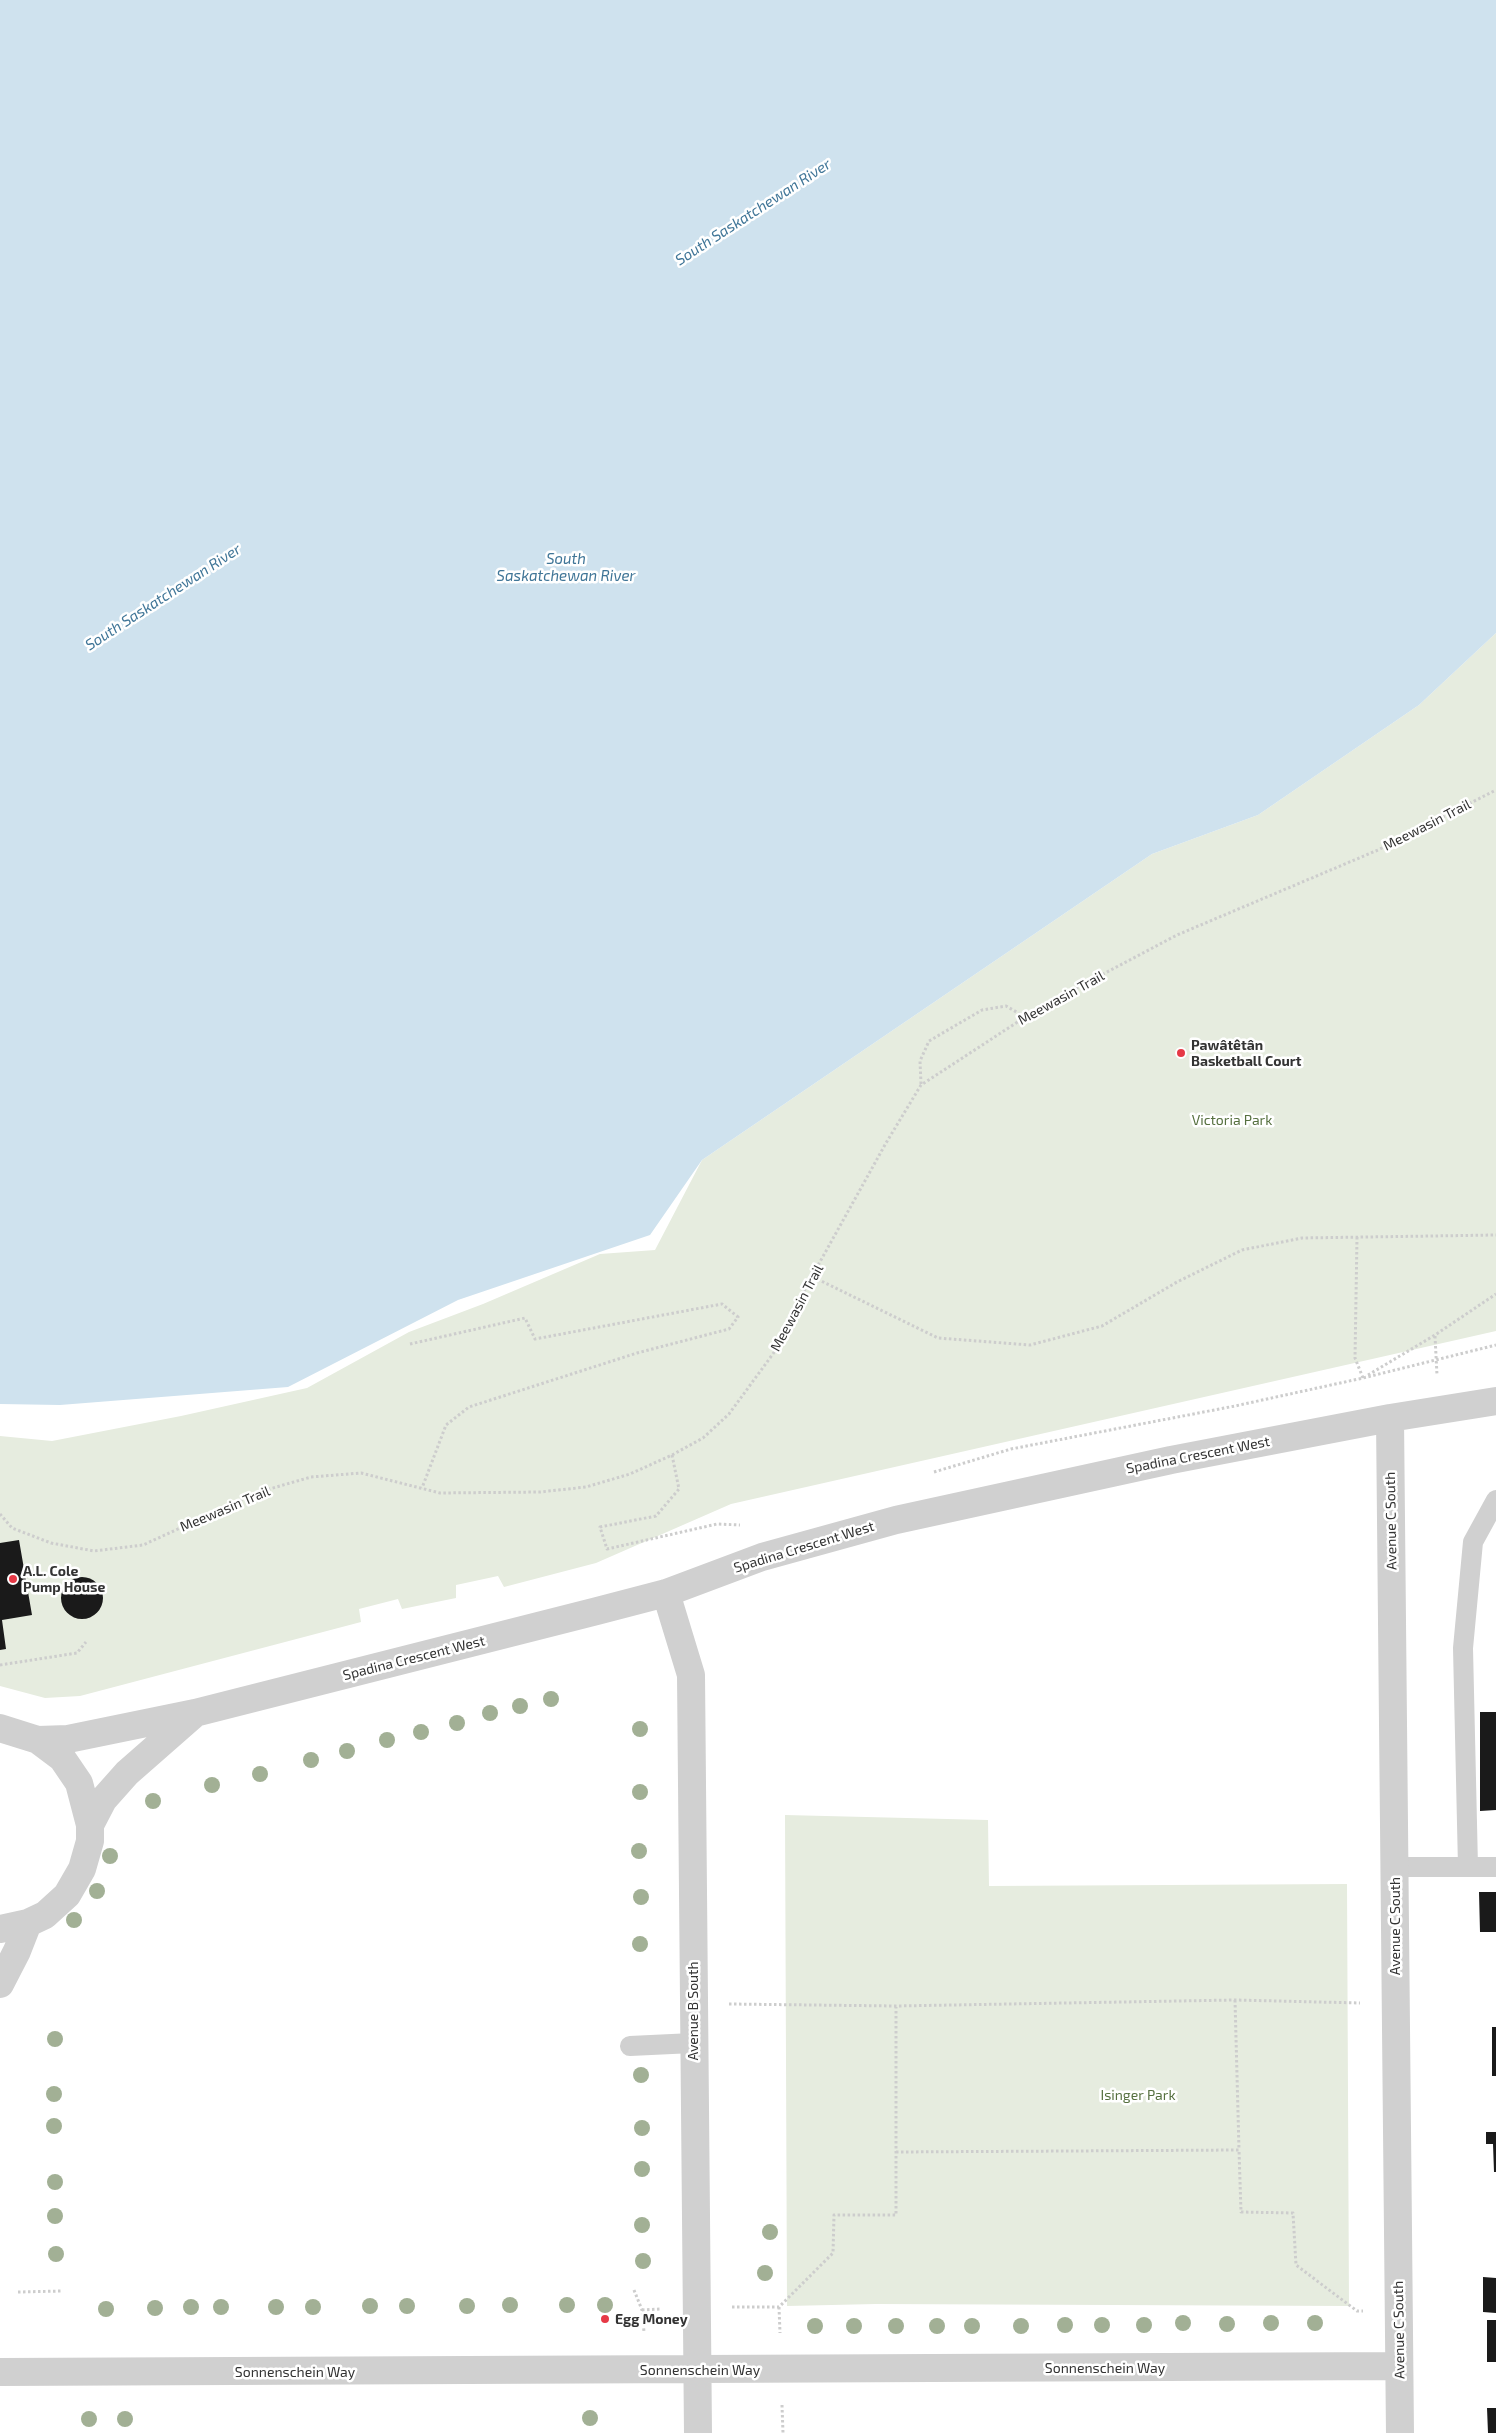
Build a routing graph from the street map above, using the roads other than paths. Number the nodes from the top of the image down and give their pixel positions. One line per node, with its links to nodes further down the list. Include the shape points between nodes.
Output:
1 (1496, 1402): 2 (street, Spadina Crescent West)
2 (1390, 1418): 4 (street, Spadina Crescent West, via 1171,1460 896,1520 762,1557); 9 (street, Avenue C South)
3 (1496, 1500): 10 (lane, via 1473,1542 1463,1648)
4 (666, 1593): 5 (street, Spadina Crescent West); 15 (street, Avenue B South, via 691,1674)
5 (195, 1713): 7 (street, Spadina Crescent West, via 68,1739); 8 (street, Spadina Crescent West, via 127,1773 104,1800)
6 (0, 1728): 7 (street, Spadina Crescent West)
7 (38, 1740): 8 (street, Spadina Crescent West, via 62,1758 79,1782)
8 (90, 1825): 12 (street, Spadina Crescent West, via 90,1841 82,1869 67,1895 45,1915)
9 (1394, 1867): 10 (lane); 17 (street, Avenue C South)
10 (1468, 1867): 11 (lane)
11 (1496, 1867)
12 (28, 1923): 13 (street, Spadina Crescent West); 14 (street)
13 (0, 1929)
14 (0, 1984)
15 (693, 2044): 16 (lane); 18 (street, Avenue B South)
16 (630, 2046)
17 (1399, 2366): 18 (street, Sonnenschein Way); 21 (street, Avenue C South)
18 (697, 2370): 19 (street, Sonnenschein Way); 20 (street, Avenue B South)
19 (0, 2372)
20 (698, 2433)
21 (1400, 2433)

